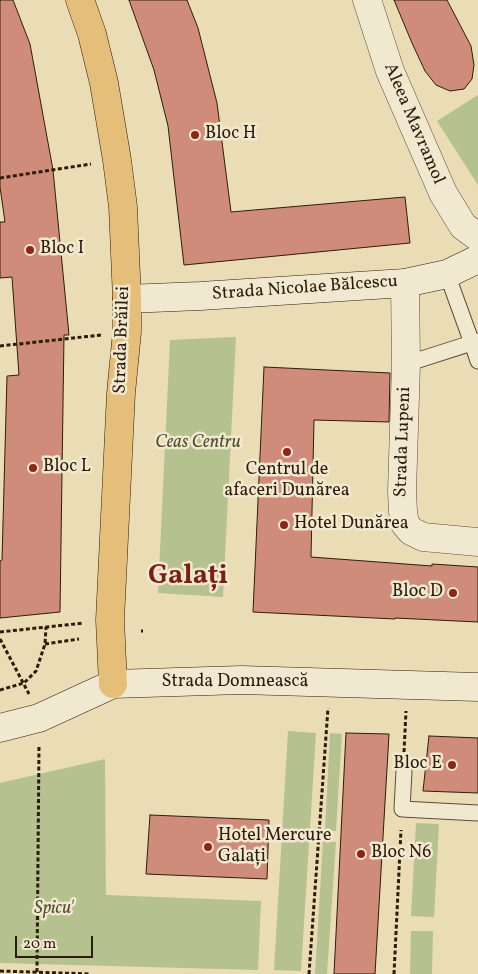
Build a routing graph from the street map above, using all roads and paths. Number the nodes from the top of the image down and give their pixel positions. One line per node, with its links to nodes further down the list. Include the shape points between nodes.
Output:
1 (80, 0): 3 (main road, Strada Brăilei, via 104,83)
2 (367, 0): 5 (main road, Aleea Mavramol, via 390,71 443,193 463,226)
3 (117, 160): 4 (path); 9 (main road, Strada Brăilei, via 123,207)
4 (0, 178)
5 (478, 237)
6 (478, 260): 7 (main road, Strada Nicolae Bălcescu)
7 (447, 274): 8 (main road, Strada Nicolae Bălcescu); 11 (lane)
8 (405, 283): 9 (main road, Strada Nicolae Bălcescu); 14 (main road, Strada Lupeni)
9 (127, 299): 10 (main road, Strada Brăilei)
10 (127, 332): 12 (path); 16 (main road, Strada Brăilei)
11 (475, 342): 13 (lane); 14 (lane)
12 (0, 346)
13 (478, 361)
14 (406, 364): 15 (main road, Strada Lupeni, via 402,491 406,524 411,531 423,537)
15 (478, 542)
16 (110, 620): 17 (path); 23 (main road, Strada Brăilei)
17 (46, 627): 18 (path); 21 (path)
18 (0, 632)
19 (79, 639): 21 (path)
20 (0, 640): 22 (path)
21 (45, 644): 22 (path, via 36,671)
22 (24, 683): 25 (path); 28 (path)
23 (113, 684): 24 (main road, Strada Domnească, via 242,680); 28 (main road, Strada Domnească)
24 (478, 686)
25 (0, 690)
26 (328, 703): 36 (path)
27 (406, 705): 30 (path)
28 (40, 718): 29 (main road, Strada Domnească); 34 (path)
29 (0, 728)
30 (404, 771): 31 (lane)
31 (402, 809): 32 (lane); 37 (path)
32 (478, 813)
33 (0, 971): 34 (path)
34 (37, 972): 35 (path)
35 (91, 974)
36 (309, 974)
37 (394, 974)

